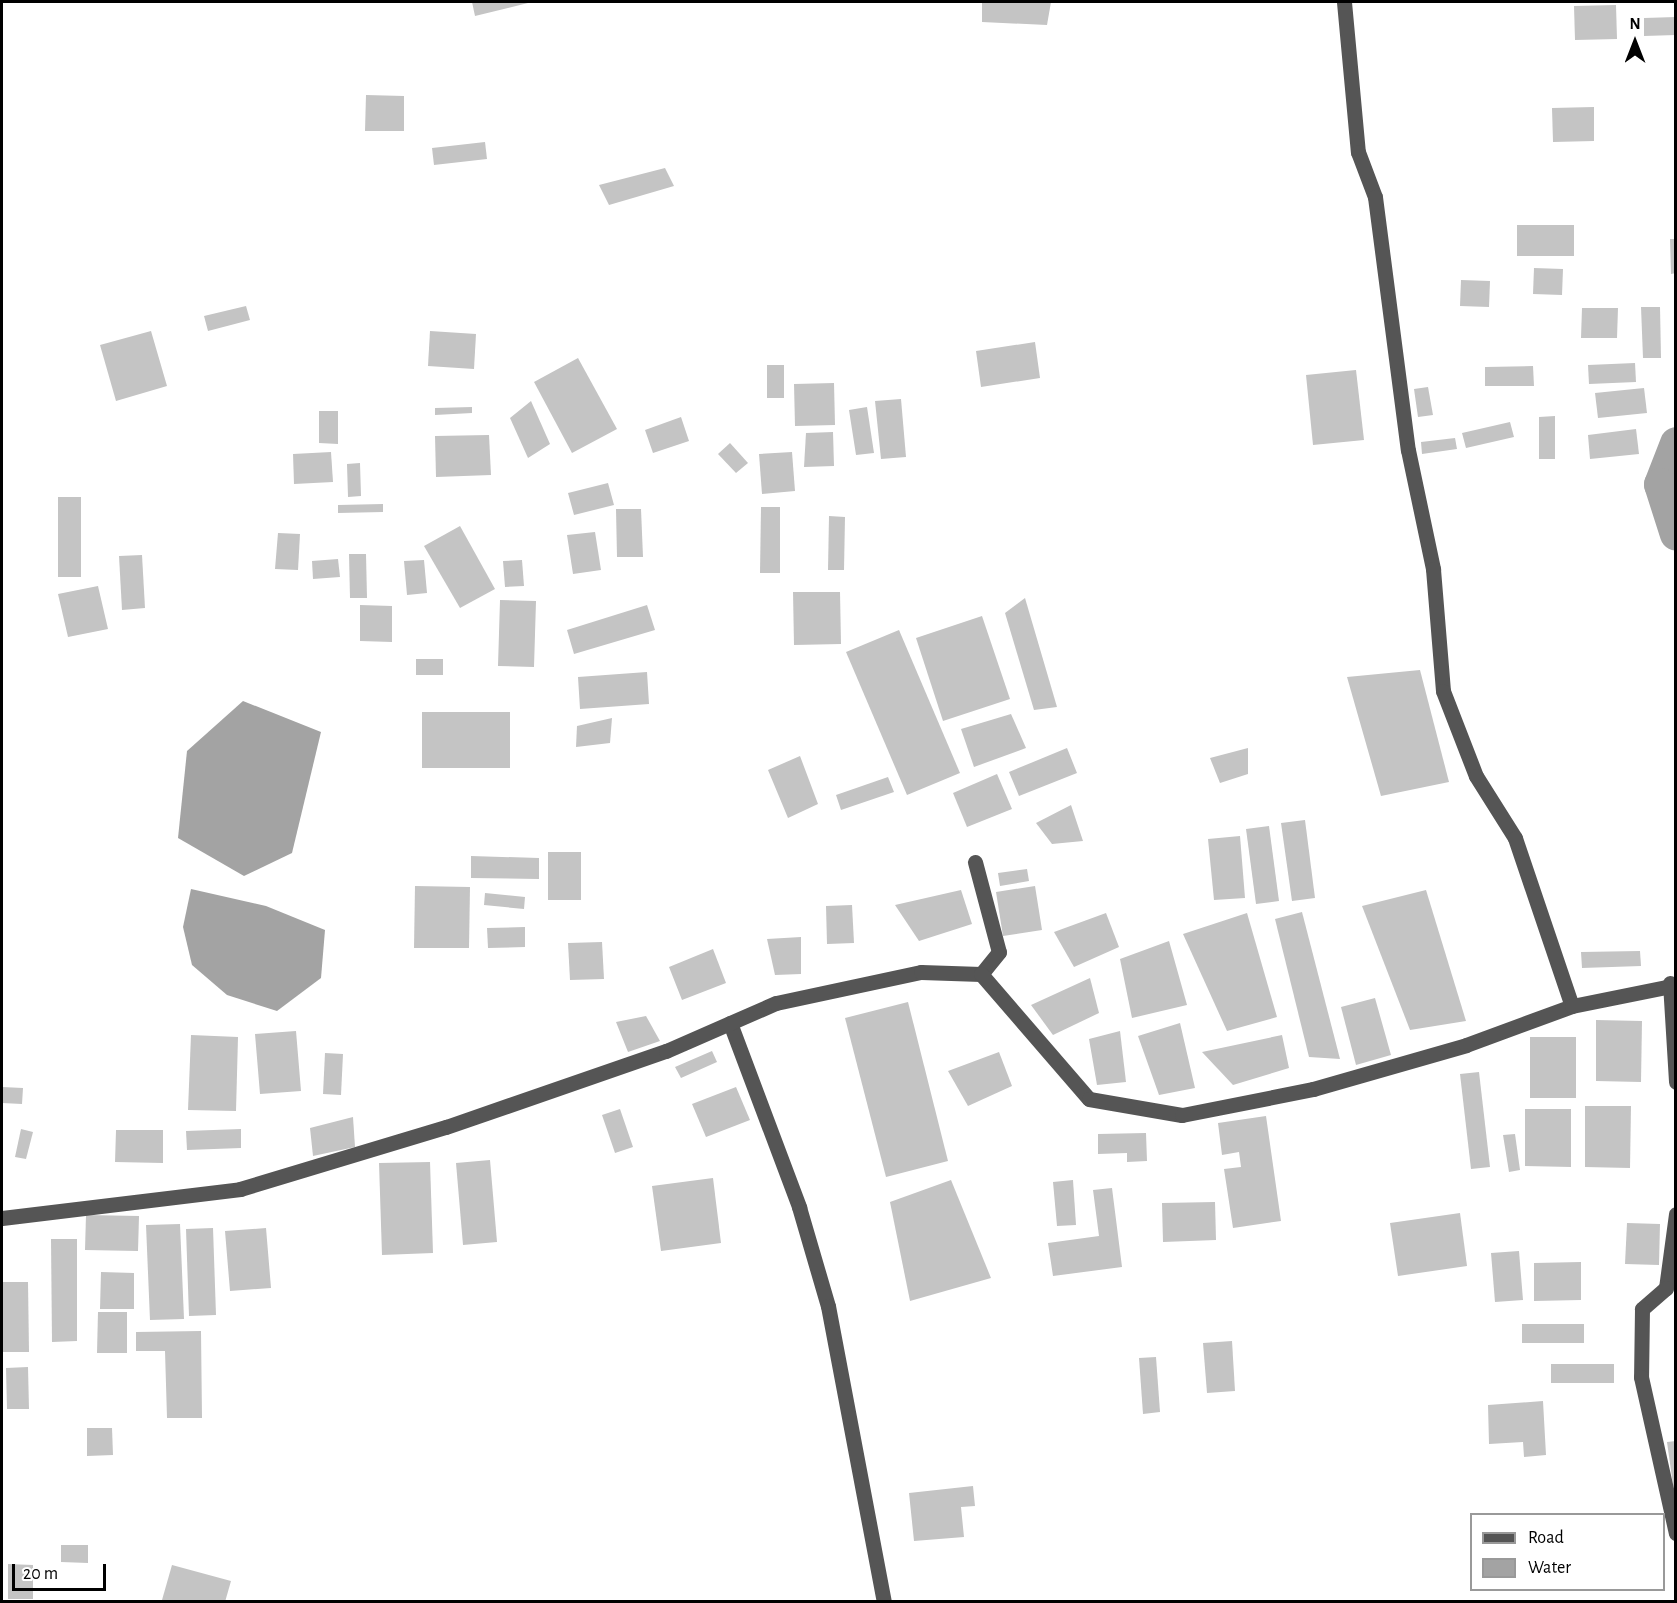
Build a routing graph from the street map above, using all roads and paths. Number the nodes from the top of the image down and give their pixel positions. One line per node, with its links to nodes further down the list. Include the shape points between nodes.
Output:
1 (1344, 2): 5 (street, via 1358,152 1375,197 1407,450 1433,569 1443,692 1476,776 1515,838)
2 (975, 862): 3 (street, via 999,952)
3 (981, 974): 5 (street, via 1089,1100 1182,1115 1312,1089 1466,1045); 6 (street, via 921,972 776,1003)
4 (1673, 984): 5 (street); 7 (street)
5 (1572, 1006)
6 (730, 1023): 9 (street, via 666,1051 446,1127 240,1189); 11 (street, via 799,1208 828,1305)
7 (1676, 1082)
8 (1676, 1215): 10 (street, via 1666,1288 1642,1309 1641,1377)
9 (2, 1218)
10 (1676, 1533)
11 (884, 1602)

